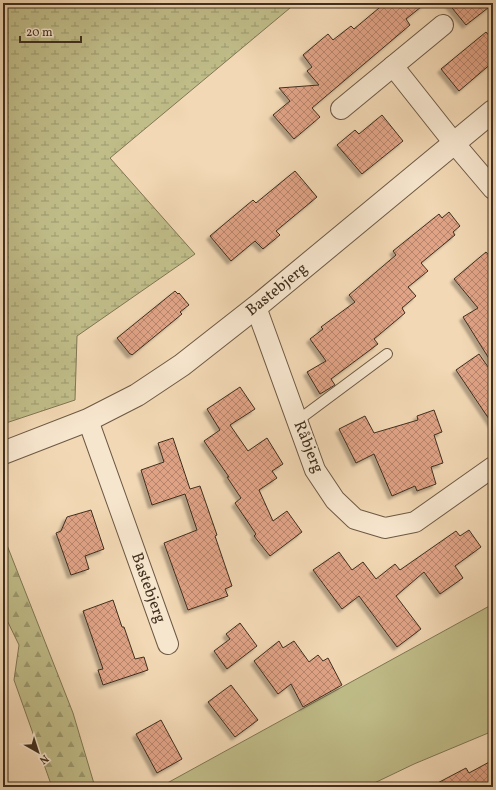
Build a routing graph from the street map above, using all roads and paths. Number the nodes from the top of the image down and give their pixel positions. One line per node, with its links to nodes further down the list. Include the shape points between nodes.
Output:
1 (443, 25): 2 (street)
2 (393, 66): 3 (street); 5 (street)
3 (341, 109)
4 (493, 110): 5 (street, Bastebjerg)
5 (454, 143): 6 (street); 7 (street, Bastebjerg)
6 (493, 189)
7 (256, 307): 9 (street, Bastebjerg, via 182,365 137,395); 10 (street, Råbjerg)
8 (387, 354): 10 (lane)
9 (88, 420): 11 (street, Bastebjerg); 13 (street, Bastebjerg)
10 (297, 421): 12 (street, Råbjerg, via 315,470 335,500 355,519 385,528 415,522)
11 (3, 453)
12 (493, 467)
13 (168, 644)

